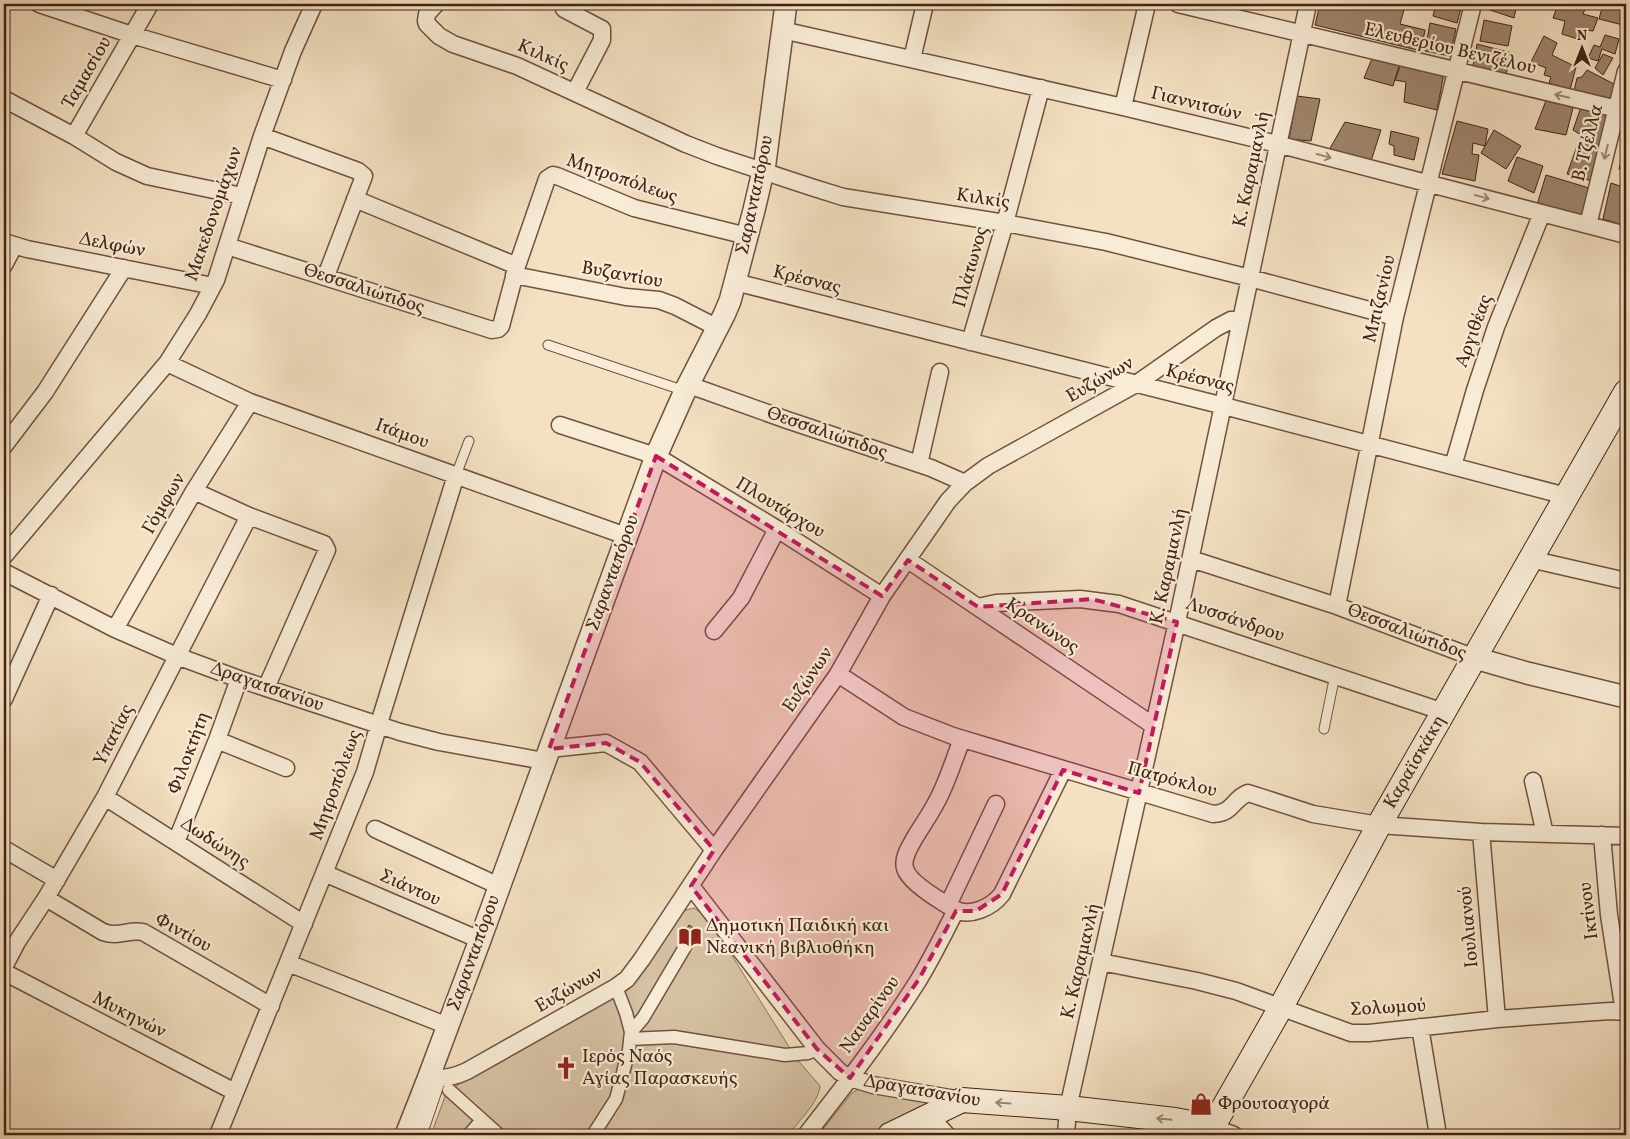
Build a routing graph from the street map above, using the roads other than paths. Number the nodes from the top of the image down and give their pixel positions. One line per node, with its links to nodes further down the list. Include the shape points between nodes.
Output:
1 (39, 4): 14 (street)
2 (150, 4): 14 (street, Ταμασίου)
3 (314, 4): 18 (street, Μακεδονομάχων)
4 (436, 4): 20 (street, Κιλκίς, via 426,20 439,36)
5 (786, 4): 12 (street, Σαρανταπόρου)
6 (925, 4): 15 (street)
7 (1147, 4): 22 (street)
8 (1178, 4): 13 (street, Ελευθερίου Βενιζέλου)
9 (1308, 4): 13 (street, Κ. Καραμανλή)
10 (1473, 4): 16 (street, Μπιζανίου)
11 (564, 9): 20 (street, Κιλκίς, via 602,29 603,34)
12 (782, 30): 15 (street, Γιαννιτσών); 27 (street, Σαρανταπόρου)
13 (1301, 34): 16 (street, Ελευθερίου Βενιζέλου); 26 (street, Κ. Καραμανλή)
14 (132, 35): 18 (street); 24 (street, Ταμασίου)
15 (912, 59): 19 (street, Γιαννιτσών)
16 (1457, 71): 23 (street, Ελευθερίου Βενιζέλου, one-way to 16); 28 (street, Μπιζανίου)
17 (1626, 71): 23 (street, Β. Τζέλλα)
18 (282, 80): 25 (street, Μακεδονομάχων)
19 (1041, 88): 22 (street, Γιαννιτσών); 32 (street, Πλάτωνος)
20 (574, 92): 27 (street, Κιλκίς, via 686,144)
21 (4, 100): 24 (street)
22 (1124, 107): 26 (street, Γιαννιτσών)
23 (1622, 110): 33 (street, Β. Τζέλλα, one-way to 33)
24 (74, 136): 29 (street, via 116,162 148,176)
25 (262, 136): 29 (street, Μακεδονομάχων); 30 (street, via 358,171 364,176)
26 (1277, 144): 28 (street, Γιαννιτσών, one-way to 28); 42 (street, Κ. Καραμανλή)
27 (763, 171): 32 (street, Κιλκίς, via 843,197); 35 (street, Σαρανταπόρου)
28 (1428, 184): 31 (street, Γιαννιτσών, one-way to 31); 45 (street, Μπιζανίου)
29 (242, 196): 37 (street, Μακεδονομάχων)
30 (355, 199): 40 (street, Βυζαντίου); 41 (street)
31 (1542, 213): 33 (street, Γιαννιτσών); 64 (street, Αργιθέας, via 1496,327)
32 (1005, 223): 42 (street, Κιλκίς, via 1106,242); 49 (street, Πλάτωνος)
33 (1588, 225): 34 (street, Γιαννιτσών)
34 (1626, 235)
35 (748, 236): 40 (street, Μητροπόλεως, via 634,208 553,175 547,179); 43 (street, Σαρανταπόρου)
36 (9, 244): 38 (street); 39 (street, Δελφών)
37 (227, 246): 41 (street, Θεσσαλιώτιδος); 44 (street, Μακεδονομάχων)
38 (4, 265)
39 (124, 268): 44 (street, Δελφών); 61 (street, via 45,392)
40 (515, 271): 47 (street, Μητροπόλεως); 48 (street, Βυζαντίου, via 626,297 659,300)
41 (326, 276): 47 (street, Θεσσαλιώτιδος, via 492,330)
42 (1250, 278): 45 (street, Κιλκίς); 46 (street, Κ. Καραμανλή)
43 (735, 282): 48 (street, Σαρανταπόρου); 49 (street, Κρέσνας)
44 (213, 286): 51 (street, Μακεδονομάχων)
45 (1395, 317): 60 (street, Μπιζανίου)
46 (1241, 319): 53 (street, Ευζώνων, via 1216,328); 57 (street, Κ. Καραμανλή)
47 (501, 326)
48 (718, 328): 54 (street, Σαρανταπόρου)
49 (970, 342): 53 (street, Κρέσνας)
50 (548, 345): 54 (lane, Θεσσαλιώτιδος)
51 (167, 363): 56 (street, Ιτάμου); 72 (street, Μακεδονομάχων)
52 (940, 372): 63 (street)
53 (1136, 384): 57 (street, Κρέσνας); 66 (street, Ευζώνων, via 988,466)
54 (687, 388): 62 (street, Σαρανταπόρου); 63 (street, Θεσσαλιώτιδος)
55 (1626, 392): 68 (main road, Καραϊσκάκη)
56 (250, 402): 65 (street, Ιτάμου); 67 (street, Γόμφων)
57 (1224, 406): 60 (street, Κρέσνας); 73 (street, Κ. Καραμανλή)
58 (560, 425): 62 (street, Πλουτάρχου)
59 (469, 441): 65 (lane, Μητροπόλεως)
60 (1371, 444): 64 (street, Κρέσνας); 80 (street, Μπιζανίου)
61 (4, 446)
62 (656, 456): 70 (street, Πλουτάρχου); 71 (street, Σαρανταπόρου)
63 (919, 464): 66 (street, Θεσσαλιώτιδος)
64 (1453, 466): 68 (street, Κρέσνας)
65 (456, 475): 71 (street, Ιτάμου); 94 (street, Μητροπόλεως)
66 (965, 483): 75 (street, Ευζώνων, via 948,501)
67 (194, 491): 69 (street); 83 (street, Γόμφων)
68 (1566, 496): 74 (main road, Καραϊσκάκη)
69 (249, 516): 85 (street, Υπατίας); 90 (street, via 324,544 327,550)
70 (777, 529): 79 (street, Πλουτάρχου); 84 (street, via 741,598)
71 (626, 536): 99 (street, Σαρανταπόρου)
72 (4, 556)
73 (1191, 559): 80 (street, Θεσσαλιώτιδος); 82 (street, Κ. Καραμανλή)
74 (1530, 559): 77 (street); 86 (main road, Καραϊσκάκη)
75 (908, 560): 79 (street, Ευζώνων); 81 (street, Κρανώνος)
76 (4, 572): 78 (street, Δραγατσανίου)
77 (1626, 581)
78 (51, 595): 83 (street, Δραγατσανίου); 91 (street)
79 (882, 596): 87 (street, Ευζώνων)
80 (1337, 606): 86 (street, Θεσσαλιώτιδος)
81 (978, 607): 82 (street, Λυσσάνδρου, via 1092,599); 95 (street, Κρανώνος)
82 (1177, 622): 88 (street, Λυσσάνδρου); 95 (street, Κ. Καραμανλή)
83 (115, 629): 85 (street, Δραγατσανίου)
84 (714, 631)
85 (177, 656): 89 (street, Δραγατσανίου); 104 (street, Υπατίας)
86 (1474, 658): 92 (street, Θεσσαλιώτιδος); 93 (main road, Καραϊσκάκη)
87 (838, 674): 97 (street, Πατρόκλου, via 904,717); 114 (street, Ευζώνων)
88 (1335, 675): 93 (street, Λυσσάνδρου); 96 (lane)
89 (239, 679): 90 (street, Δραγατσανίου); 98 (street, Φιλοκτήτη)
90 (266, 688): 94 (street, Δραγατσανίου)
91 (6, 689)
92 (1626, 697)
93 (1444, 712): 106 (main road, Καραϊσκάκη)
94 (378, 725): 99 (street, Δραγατσανίου, via 439,742); 115 (street, Μητροπόλεως, via 357,796)
95 (1154, 726): 103 (street, Κ. Καραμανλή)
96 (1324, 729)
97 (962, 739): 101 (street, Πατρόκλου); 120 (street, via 941,794 904,862 910,876)
98 (217, 740): 100 (street); 112 (street, Φιλοκτήτη)
99 (546, 755): 114 (street, Δραγατσανίου, via 606,743 640,762); 117 (street, Σαρανταπόρου)
100 (286, 768)
101 (1063, 770): 103 (street, Πατρόκλου); 120 (street, via 999,898 976,911 963,913)
102 (1533, 781): 109 (street)
103 (1139, 793): 106 (street, Πατρόκλου, via 1213,814 1226,812 1248,793 1313,814); 124 (street, Κ. Καραμανλή)
104 (105, 797): 112 (street, Δωδώνης); 116 (street, Υπατίας)
105 (996, 804): 120 (street, Ναυαρίνου)
106 (1379, 825): 108 (street, Πατρόκλου); 130 (main road, Καραϊσκάκη)
107 (375, 830): 117 (street)
108 (1481, 832): 109 (street, Πατρόκλου); 132 (street, Ιουλιανού)
109 (1545, 834): 110 (street, Πατρόκλου)
110 (1602, 835): 111 (street, Πατρόκλου); 131 (street, Ικτίνου, via 1609,915)
111 (1626, 836)
112 (176, 842): 121 (street, Δωδώνης)
113 (4, 850): 116 (street)
114 (714, 850): 118 (street, Ευζώνων)
115 (324, 872): 121 (street, Μητροπόλεως); 122 (street, Σιάντου)
116 (56, 880): 119 (street, Υπατίας)
117 (499, 886): 122 (street, Σαρανταπόρου)
118 (691, 886): 128 (street, Ευζώνων, via 642,959 627,979); 136 (street, Δραγατσανίου)
119 (46, 898): 126 (street, Υπατίας); 129 (street, Φιντίου, via 103,932 117,935 143,932)
120 (952, 908): 137 (street, Ναυαρίνου, via 919,979)
121 (304, 924): 125 (street, Μητροπόλεως)
122 (480, 940): 133 (street, Σαρανταπόρου)
123 (685, 948): 135 (street)
124 (1101, 962): 130 (street, Σολωμού, via 1236,990); 141 (street, Κ. Καραμανλή)
125 (288, 963): 129 (street, Μητροπόλεως); 133 (street)
126 (4, 967)
127 (4, 972): 139 (street, Μυκηνών)
128 (616, 987): 135 (street); 138 (street, Ευζώνων, via 467,1071)
129 (270, 1006): 139 (street, Μητροπόλεως)
130 (1281, 1007): 134 (street, Σολωμού, via 1350,1033); 144 (main road, Καραϊσκάκη)
131 (1625, 1012): 132 (street, Σολωμού)
132 (1497, 1020): 134 (street, Σολωμού)
133 (448, 1026): 138 (street, Σαρανταπόρου)
134 (1420, 1027): 156 (street)
135 (631, 1035): 136 (street, via 674,1036 785,1055); 150 (street, via 616,1099)
136 (817, 1049): 137 (street, Δραγατσανίου)
137 (850, 1078): 140 (street, Δραγατσανίου, via 872,1085); 151 (street, Ναυαρίνου)
138 (439, 1083): 143 (street); 146 (street, Σαρανταπόρου); 147 (lane)
139 (235, 1092): 145 (street, Μητροπόλεως)
140 (962, 1100): 141 (main road, Δραγατσανίου, one-way to 140); 142 (main road)
141 (1068, 1108): 144 (main road, Δραγατσανίου, one-way to 141, via 1175,1120); 154 (street, Κ. Καραμανλή)
142 (930, 1116): 152 (main road); 153 (street)
143 (482, 1120): 148 (street); 149 (street)
144 (1210, 1131): 155 (street)
145 (218, 1135)
146 (406, 1135)
147 (422, 1135)
148 (469, 1135)
149 (499, 1135)
150 (592, 1135)
151 (806, 1135)
152 (890, 1135)
153 (947, 1135)
154 (1066, 1135)
155 (1234, 1135)
156 (1438, 1135)

